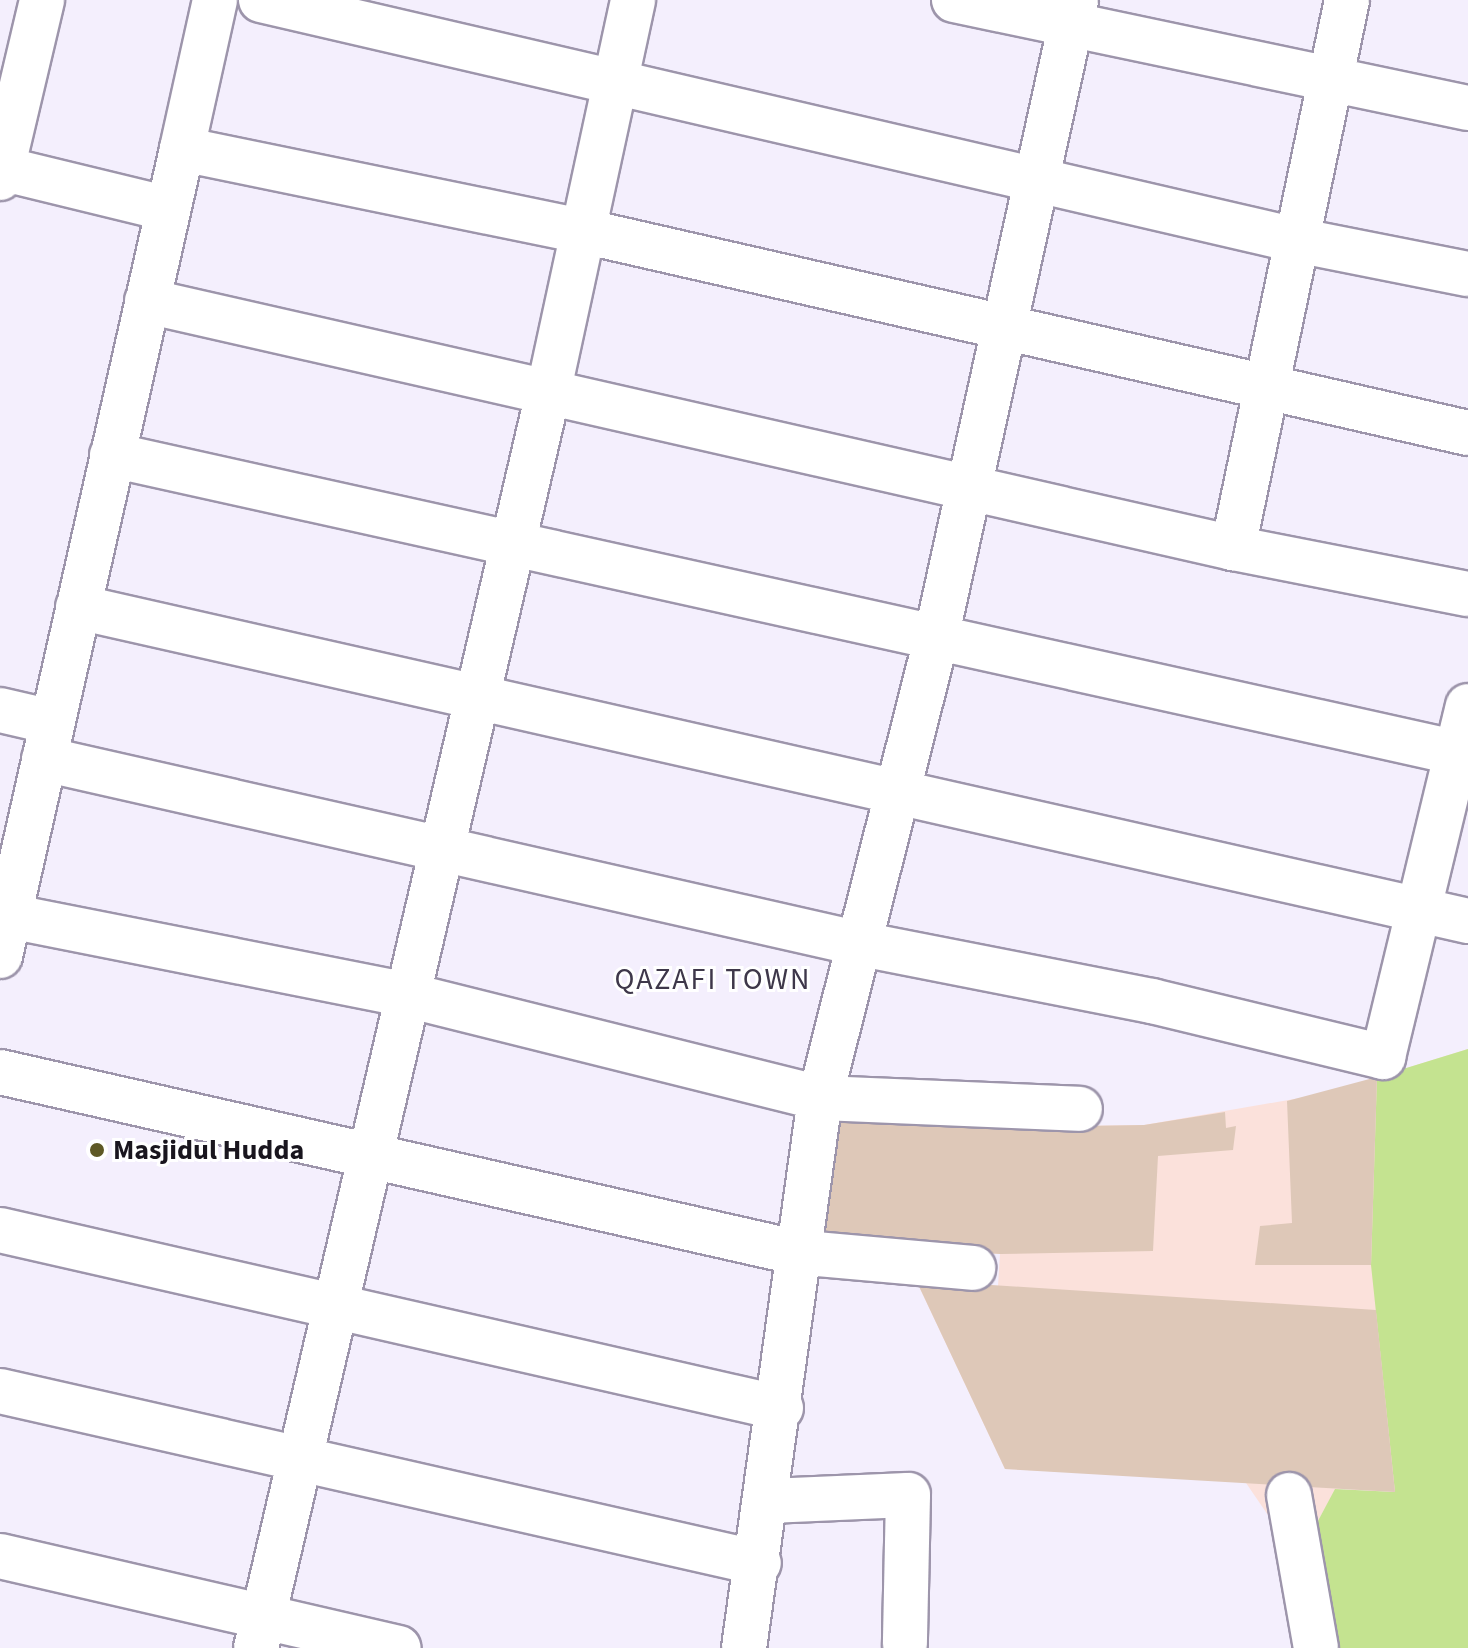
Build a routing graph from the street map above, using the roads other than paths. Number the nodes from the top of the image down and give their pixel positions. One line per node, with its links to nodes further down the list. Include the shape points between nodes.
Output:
1 (42, 0): 12 (street)
2 (215, 0): 11 (street)
3 (261, 0): 9 (street)
4 (633, 0): 9 (street)
5 (954, 0): 7 (street)
6 (1347, 0): 8 (street)
7 (1073, 14): 8 (street); 13 (street)
8 (1329, 80): 10 (street); 16 (street)
9 (615, 84): 13 (street); 15 (street)
10 (1468, 108)
11 (182, 149): 14 (street); 15 (street)
12 (1, 172): 14 (street)
13 (1035, 180): 16 (street); 19 (street)
14 (168, 209): 18 (street)
15 (583, 231): 19 (street); 20 (street)
16 (1296, 240): 17 (street); 21 (street)
17 (1468, 274)
18 (147, 301): 20 (street); 23 (street)
19 (1004, 325): 21 (street); 24 (street)
20 (549, 389): 24 (street); 25 (street)
21 (1265, 389): 22 (street); 26 (street)
22 (1468, 433)
23 (112, 455): 25 (street); 28 (street)
24 (969, 484): 26 (street); 29 (street)
25 (513, 542): 29 (street); 30 (street)
26 (1233, 548): 27 (street)
27 (1468, 594)
28 (78, 607): 30 (street); 33 (street)
29 (936, 638): 34 (street); 35 (street)
30 (476, 697): 35 (street); 36 (street)
31 (1468, 706): 34 (street)
32 (0, 710): 33 (street)
33 (48, 740): 36 (street); 39 (street)
34 (1464, 754): 37 (street)
35 (898, 791): 37 (street); 40 (street)
36 (441, 849): 40 (street); 41 (street)
37 (1419, 910): 38 (street); 40 (street, via 1383,1057 1152,1001)
38 (1468, 921)
39 (4, 936): 41 (street)
40 (861, 944): 43 (street)
41 (407, 995): 43 (street); 45 (street)
42 (0, 1072): 45 (street)
43 (820, 1098): 44 (street); 47 (street)
44 (1080, 1109)
45 (369, 1157): 47 (street); 49 (street)
46 (0, 1230): 49 (street)
47 (795, 1252): 48 (street); 51 (street)
48 (973, 1268)
49 (336, 1307): 51 (street); 52 (street)
50 (0, 1391): 52 (street)
51 (781, 1408): 54 (street)
52 (300, 1461): 56 (street); 57 (street)
53 (1289, 1495): 61 (street)
54 (768, 1501): 56 (street); 58 (street, via 908,1495)
55 (0, 1556): 57 (street)
56 (759, 1563): 60 (street)
57 (260, 1632): 59 (street)
58 (905, 1644)
59 (399, 1648)
60 (744, 1648)
61 (1316, 1648)

